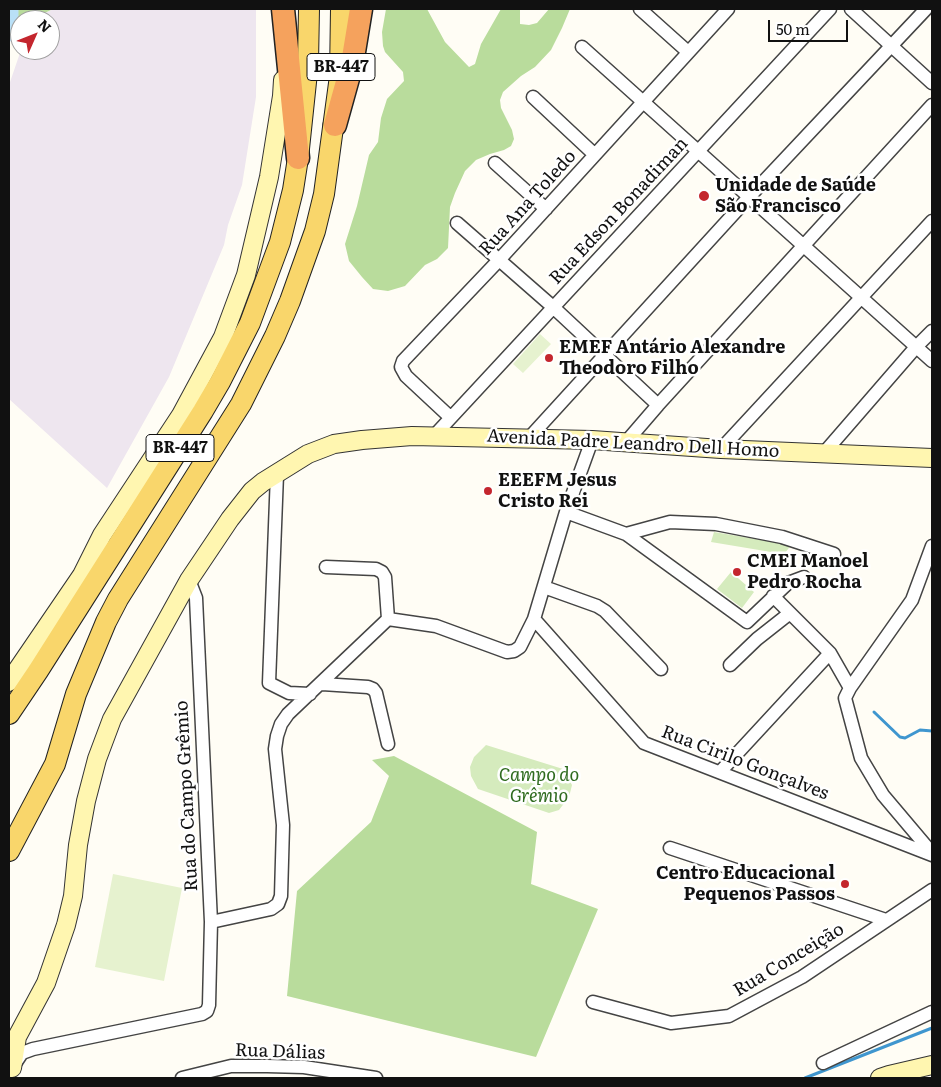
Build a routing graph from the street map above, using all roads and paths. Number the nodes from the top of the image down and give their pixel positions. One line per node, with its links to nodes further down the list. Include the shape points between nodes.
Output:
1 (309, 9): 20 (main road, BR-447, via 308,63)
2 (341, 9): 17 (main road, BR-447)
3 (361, 9): 17 (highway, via 352,64)
4 (640, 9): 12 (street)
5 (728, 9): 12 (street, Rua Ana Toledo)
6 (830, 9): 18 (street, Rua Edson Bonadiman)
7 (851, 9): 10 (street)
8 (926, 9): 10 (street)
9 (284, 16): 20 (highway); 61 (street, via 282,96 269,177 246,275 223,336 180,415 102,535 82,575)
10 (891, 46): 13 (street); 22 (street)
11 (582, 47): 15 (street)
12 (688, 52): 15 (street, Rua Ana Toledo)
13 (932, 83)
14 (533, 97): 19 (street)
15 (643, 102): 18 (street); 19 (street, Rua Ana Toledo)
16 (932, 106): 26 (street)
17 (335, 125): 69 (main road, BR-447, via 316,231 275,336 222,437 118,599 85,669 55,764)
18 (699, 151): 22 (street); 29 (street, Rua Edson Bonadiman)
19 (595, 155): 23 (street, Rua Ana Toledo)
20 (298, 158): 65 (main road, BR-447, via 280,242 263,292 236,353 187,436)
21 (496, 163): 23 (street)
22 (749, 197): 26 (street); 32 (street)
23 (546, 209): 27 (street, Rua Ana Toledo)
24 (932, 221): 28 (street)
25 (456, 223): 27 (street)
26 (803, 246): 28 (street); 34 (street)
27 (499, 260): 29 (street); 35 (street, Rua Ana Toledo, via 401,367 406,376)
28 (862, 297): 31 (street); 40 (street)
29 (553, 307): 32 (street); 35 (street, Rua Edson Bonadiman)
30 (932, 331): 31 (street)
31 (916, 347): 33 (street); 41 (street)
32 (606, 356): 34 (street); 37 (street)
33 (932, 361)
34 (658, 405): 39 (street)
35 (450, 417): 36 (street, Rua Edson Bonadiman)
36 (434, 436): 37 (street, Avenida Padre Leandro Dell Homo); 43 (street, Avenida Padre Leandro Dell Homo, via 334,444 308,454)
37 (529, 438): 38 (street, Avenida Padre Leandro Dell Homo)
38 (592, 440): 39 (street, Avenida Padre Leandro Dell Homo); 44 (street)
39 (627, 441): 40 (street, Avenida Padre Leandro Dell Homo)
40 (721, 449): 41 (street, Avenida Padre Leandro Dell Homo)
41 (824, 453): 42 (street, Avenida Padre Leandro Dell Homo)
42 (932, 458)
43 (277, 474): 50 (street, Avenida Padre Leandro Dell Homo, via 252,491); 64 (street, via 268,683 289,693)
44 (566, 512): 45 (street); 51 (street)
45 (626, 534): 47 (street, via 670,522 716,524 782,537); 56 (street)
46 (932, 546): 63 (street, via 912,600)
47 (834, 554)
48 (326, 568): 54 (street, via 376,569 382,572)
49 (804, 578): 52 (street, via 788,583)
50 (189, 580): 73 (street, Rua do Campo Grêmio, via 196,598); 76 (street, Avenida Padre Leandro Dell Homo, via 121,701 104,738 86,802 66,925 46,983)
51 (544, 586): 55 (street); 60 (street, via 598,606)
52 (773, 596): 53 (street); 56 (street)
53 (790, 613): 57 (street); 58 (street)
54 (388, 619): 55 (street, via 436,626 506,652 520,647); 62 (street)
55 (534, 619): 67 (street, Rua Cirilo Gonçalves, via 644,743)
56 (747, 622): 57 (street)
57 (758, 639): 59 (street)
58 (830, 653): 63 (street); 67 (street)
59 (730, 665)
60 (661, 669)
61 (9, 682)
62 (322, 684): 64 (street); 66 (street, via 373,689)
63 (850, 688): 70 (street, via 845,698 861,758 883,795)
64 (310, 694): 73 (street, via 288,714 276,736 283,826 278,904 271,909)
65 (9, 714)
66 (388, 744)
67 (720, 772): 70 (street, Rua Cirilo Gonçalves)
68 (670, 848): 72 (street)
69 (9, 851)
70 (932, 854)
71 (932, 890): 72 (street, Rua Conceição)
72 (886, 920): 74 (street, Rua Conceição, via 802,977 729,1016 671,1023)
73 (211, 922): 80 (street, Rua do Campo Grêmio, via 207,1011 33,1049 22,1053)
74 (593, 1002)
75 (932, 1012): 78 (street)
76 (26, 1018): 77 (street); 80 (street, Avenida Padre Leandro Dell Homo, via 16,1042)
77 (9, 1029)
78 (823, 1063)
79 (932, 1065): 83 (street)
80 (11, 1069)
81 (182, 1078): 82 (street, Rua Dálias, via 231,1066 304,1067)
82 (376, 1078)
83 (880, 1078)

